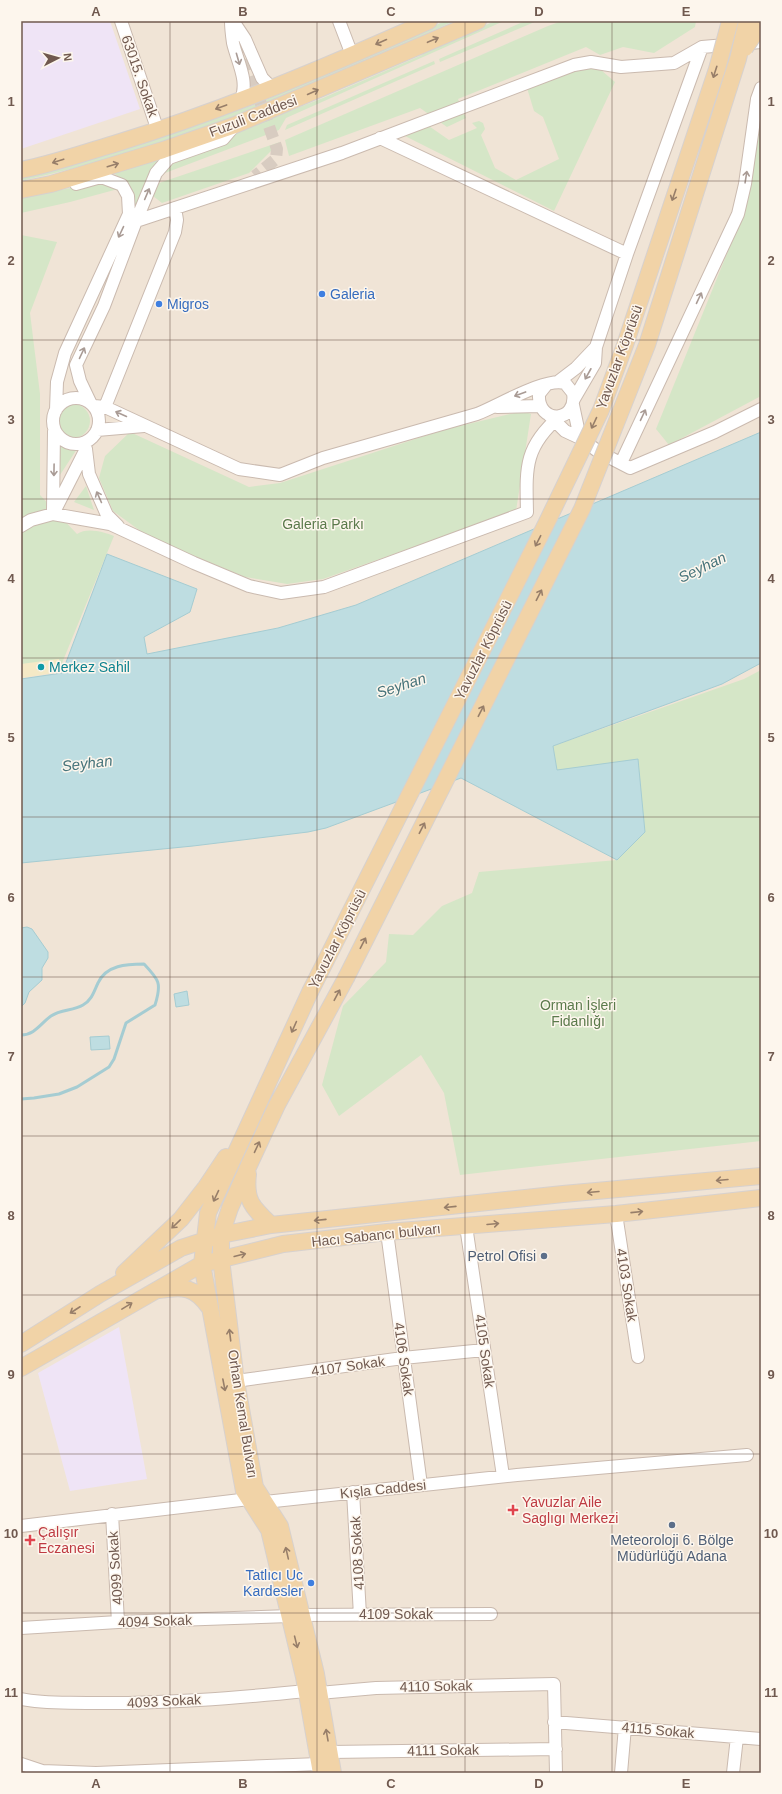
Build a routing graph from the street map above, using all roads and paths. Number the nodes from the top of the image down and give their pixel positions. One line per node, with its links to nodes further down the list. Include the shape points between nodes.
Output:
1 (121, 21): 20 (street, 63015. Sokak)
2 (232, 21): 10 (street); 16 (street, via 245,39 262,78); 18 (street, one-way to 18, via 233,44 244,86)
3 (339, 21): 14 (street)
4 (429, 21): 14 (main road, Fuzuli Caddesi, one-way to 14)
5 (478, 21): 19 (main road, Fuzuli Caddesi, one-way to 5)
6 (718, 21): 13 (main road)
7 (730, 21): 13 (main road, Yavuzlar Köprüsü, bridge)
8 (747, 21): 15 (main road, Yavuzlar Köprüsü, bridge)
9 (761, 24): 15 (main road, bridge)
10 (239, 42)
11 (761, 42): 12 (street)
12 (702, 47): 21 (street, via 674,63 621,67 590,62 574,65); 29 (street)
13 (721, 54): 48 (main road, Yavuzlar Köprüsü, one-way to 48, bridge, via 601,410 310,992)
14 (352, 55): 16 (main road, Fuzuli Caddesi)
15 (738, 59): 49 (main road, Yavuzlar Köprüsü, one-way to 15, bridge, via 277,1105 346,978 582,509 647,345)
16 (272, 88): 18 (main road, Fuzuli Caddesi)
17 (761, 88): 44 (street, one-way to 17, via 738,214)
18 (240, 101): 20 (main road, Fuzuli Caddesi, one-way to 20)
19 (235, 125): 24 (main road, Fuzuli Caddesi, one-way to 19); 28 (street, one-way to 19, via 156,173 168,158 224,139)
20 (158, 130): 22 (main road, Fuzuli Caddesi, one-way to 22, via 44,166)
21 (380, 138): 26 (street); 29 (street)
22 (21, 170)
23 (255, 176): 26 (street)
24 (51, 184): 25 (main road, Fuzuli Caddesi); 37 (street, one-way to 37, via 72,185 101,178 122,185 128,196 129,214 65,353 57,382)
25 (21, 190)
26 (232, 190): 27 (street)
27 (175, 208): 28 (street); 34 (street, via 175,232)
28 (136, 220): 34 (street, one-way to 28, via 80,381 76,365 104,306)
29 (626, 254): 30 (street)
30 (596, 347): 31 (street); 33 (street, one-way to 33, via 594,363)
31 (559, 381): 32 (street); 33 (street, via 570,387)
32 (547, 384): 35 (street, one-way to 35); 38 (street, via 539,394)
33 (573, 402): 38 (street, via 565,414); 42 (street)
34 (96, 405): 37 (street, via 83,399 71,398); 39 (street, one-way to 34); 41 (street, via 99,423)
35 (494, 407): 38 (street); 39 (street, via 323,458 280,475 239,469)
36 (761, 409): 44 (street, via 715,432 630,468)
37 (56, 410): 40 (street, via 52,424)
38 (550, 414): 42 (street, via 565,431); 47 (street, via 534,445 527,468 526,512 324,587 281,593 249,586)
39 (147, 426): 41 (street)
40 (54, 431): 41 (street, via 65,442 72,444 87,442); 45 (street, one-way to 45)
41 (95, 434): 43 (street)
42 (580, 438): 44 (street)
43 (86, 449): 45 (street); 47 (street, one-way to 43, via 107,515 89,474)
44 (620, 463)
45 (53, 514): 46 (street, via 31,520); 47 (street, via 110,524)
46 (21, 526)
47 (121, 529)
48 (256, 1112): 57 (main road, Yavuzlar Köprüsü, one-way to 57, via 208,1213); 61 (main road, one-way to 61, via 206,1187 180,1219)
49 (249, 1165): 53 (main road, via 246,1187 248,1199 254,1209); 56 (main road, Yavuzlar Köprüsü)
50 (761, 1176): 53 (main road, Hacı Sabancı bulvarı, one-way to 53)
51 (761, 1198): 52 (main road, Hacı Sabancı bulvarı, one-way to 51)
52 (616, 1214): 54 (main road, Hacı Sabancı bulvarı, one-way to 52); 65 (street, 4103 Sokak)
53 (271, 1225): 56 (main road, Hacı Sabancı bulvarı)
54 (466, 1226): 55 (main road, Hacı Sabancı bulvarı); 64 (street, 4105 Sokak)
55 (387, 1232): 58 (main road, Hacı Sabancı bulvarı, one-way to 55, via 283,1244); 66 (street, 4106 Sokak)
56 (221, 1235): 57 (main road, Hacı Sabancı bulvarı); 58 (main road, Orhan Kemal Bulvarı)
57 (204, 1240): 59 (main road, Yavuzlar Köprüsü); 61 (main road, Hacı Sabancı bulvarı, via 181,1248)
58 (221, 1259): 59 (main road, Hacı Sabancı bulvarı); 68 (main road, Orhan Kemal Bulvarı, one-way to 58)
59 (202, 1264): 60 (main road, Hacı Sabancı bulvarı); 62 (main road, Orhan Kemal Bulvarı)
60 (152, 1291): 62 (main road, via 191,1290 201,1296); 67 (main road, Hacı Sabancı bulvarı, one-way to 60)
61 (100, 1294): 63 (main road, Hacı Sabancı bulvarı, one-way to 63)
62 (209, 1307): 73 (main road, Orhan Kemal Bulvarı, one-way to 73, via 244,1491)
63 (21, 1344)
64 (484, 1350): 66 (street, 4107 Sokak); 70 (street, 4105 Sokak)
65 (638, 1357)
66 (403, 1358): 68 (street, 4107 Sokak); 71 (street, 4106 Sokak)
67 (21, 1368)
68 (236, 1381): 74 (main road, Orhan Kemal Bulvarı, via 255,1487)
69 (747, 1455): 70 (street, Kışla Caddesi)
70 (503, 1476): 71 (street, Kışla Caddesi)
71 (421, 1485): 72 (street, Kışla Caddesi)
72 (353, 1492): 74 (street, Kışla Caddesi); 77 (street, 4108 Sokak)
73 (249, 1499): 74 (street, Kışla Caddesi); 75 (street, Kışla Caddesi); 79 (main road, Orhan Kemal Bulvarı, via 269,1530)
74 (265, 1502): 79 (main road, Orhan Kemal Bulvarı, one-way to 74, via 280,1526)
75 (112, 1514): 76 (street, Kışla Caddesi); 80 (street, 4099 Sokak)
76 (21, 1526)
77 (360, 1614): 78 (street, 4109 Sokak); 79 (street, 4109 Sokak)
78 (491, 1614)
79 (296, 1615): 80 (street, 4094 Sokak); 82 (main road, Orhan Kemal Bulvarı)
80 (118, 1622): 81 (street, 4094 Sokak)
81 (21, 1628)
82 (313, 1692): 83 (street, 4093 Sokak, via 117,1703 36,1702); 84 (street, 4110 Sokak, via 554,1684); 89 (main road, Orhan Kemal Bulvarı)
83 (21, 1699)
84 (554, 1722): 85 (street, 4115 Sokak); 88 (street)
85 (625, 1727): 86 (street, 4115 Sokak); 93 (street)
86 (737, 1737): 87 (street, 4115 Sokak); 94 (street)
87 (761, 1739)
88 (556, 1749): 89 (street, 4111 Sokak); 92 (street)
89 (323, 1763): 90 (street, 4111 Sokak, via 96,1773 42,1771); 91 (main road, Orhan Kemal Bulvarı)
90 (22, 1767)
91 (333, 1773)
92 (556, 1773)
93 (621, 1773)
94 (734, 1773)

